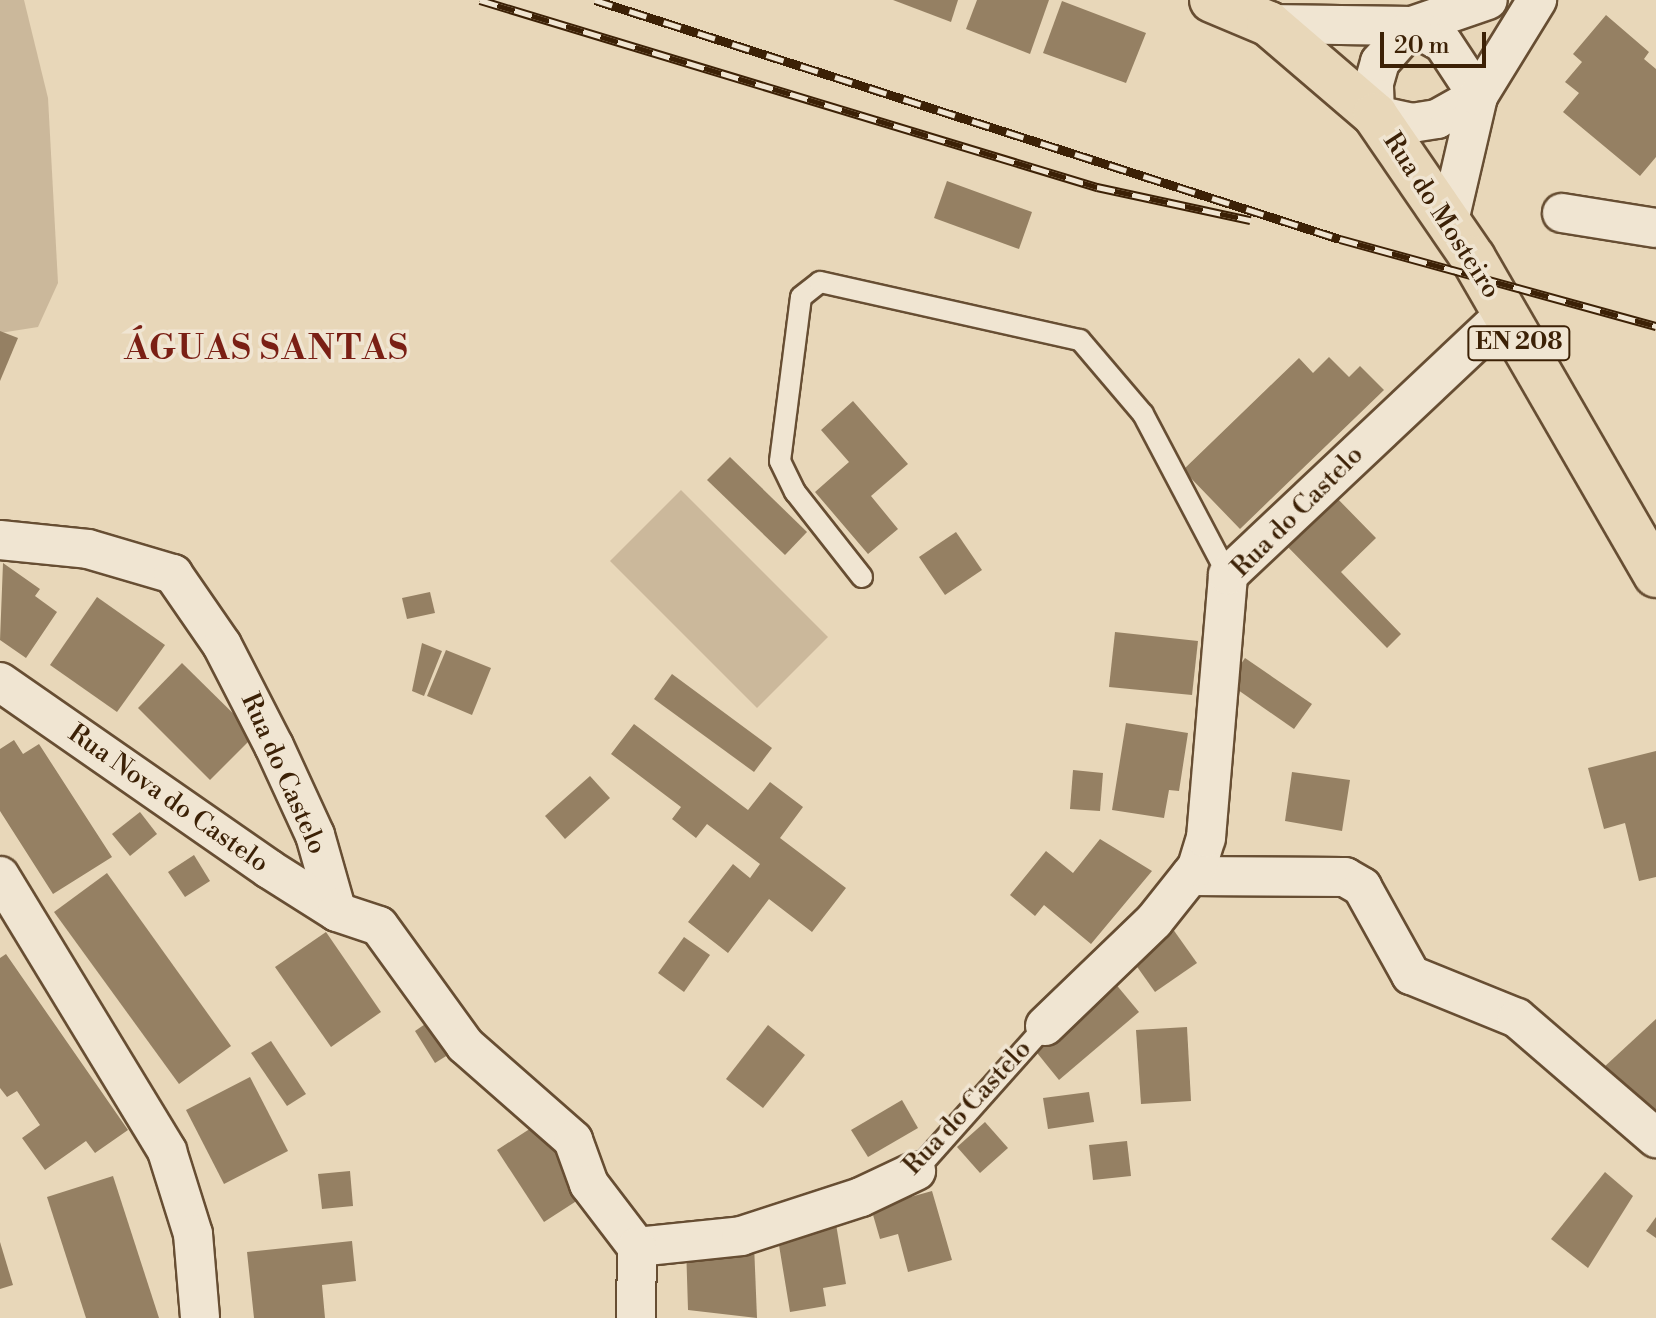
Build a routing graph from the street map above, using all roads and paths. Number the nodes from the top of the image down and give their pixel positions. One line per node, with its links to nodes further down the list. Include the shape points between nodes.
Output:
1 (1212, 0): 4 (main road, Rua do Mosteiro / EN 208)
2 (1488, 0): 5 (street)
3 (1537, 0): 6 (street)
4 (1269, 24): 5 (street); 7 (main road, Rua do Mosteiro / EN 208, via 1330,69)
5 (1412, 26): 6 (street, via 1443,43); 7 (street, via 1380,62)
6 (1478, 96): 7 (street, via 1437,119 1413,123); 9 (street)
7 (1375, 115): 9 (main road, Rua do Mosteiro / EN 208)
8 (1562, 213): 10 (street)
9 (1449, 221): 11 (main road, Rua do Mosteiro / EN 208)
10 (1656, 228)
11 (1504, 315): 13 (street, Rua do Castelo); 14 (main road, Rua do Mosteiro / EN 208)
12 (0, 540): 19 (street, Rua do Castelo, via 88,549 173,574 222,645 274,746 315,835)
13 (1228, 575): 15 (lane, via 1143,414 1080,340 820,282 801,297 780,461 795,492); 18 (street, Rua do Castelo, via 1206,838)
14 (1656, 575)
15 (862, 577)
16 (0, 682): 19 (street, Rua Nova do Castelo)
17 (0, 876): 24 (street, via 167,1151 193,1234)
18 (1190, 876): 20 (street, Rua do Castelo, via 1154,921); 21 (street, via 1345,877 1362,887 1411,975 1517,1018)
19 (337, 912): 23 (street, via 379,926 465,1045 573,1140 589,1184)
20 (1045, 1026): 22 (lane, Rua do Castelo)
21 (1656, 1138)
22 (916, 1171): 23 (street, Rua do Castelo, via 871,1194 741,1236)
23 (637, 1247): 25 (street)
24 (200, 1318)
25 (636, 1318)

